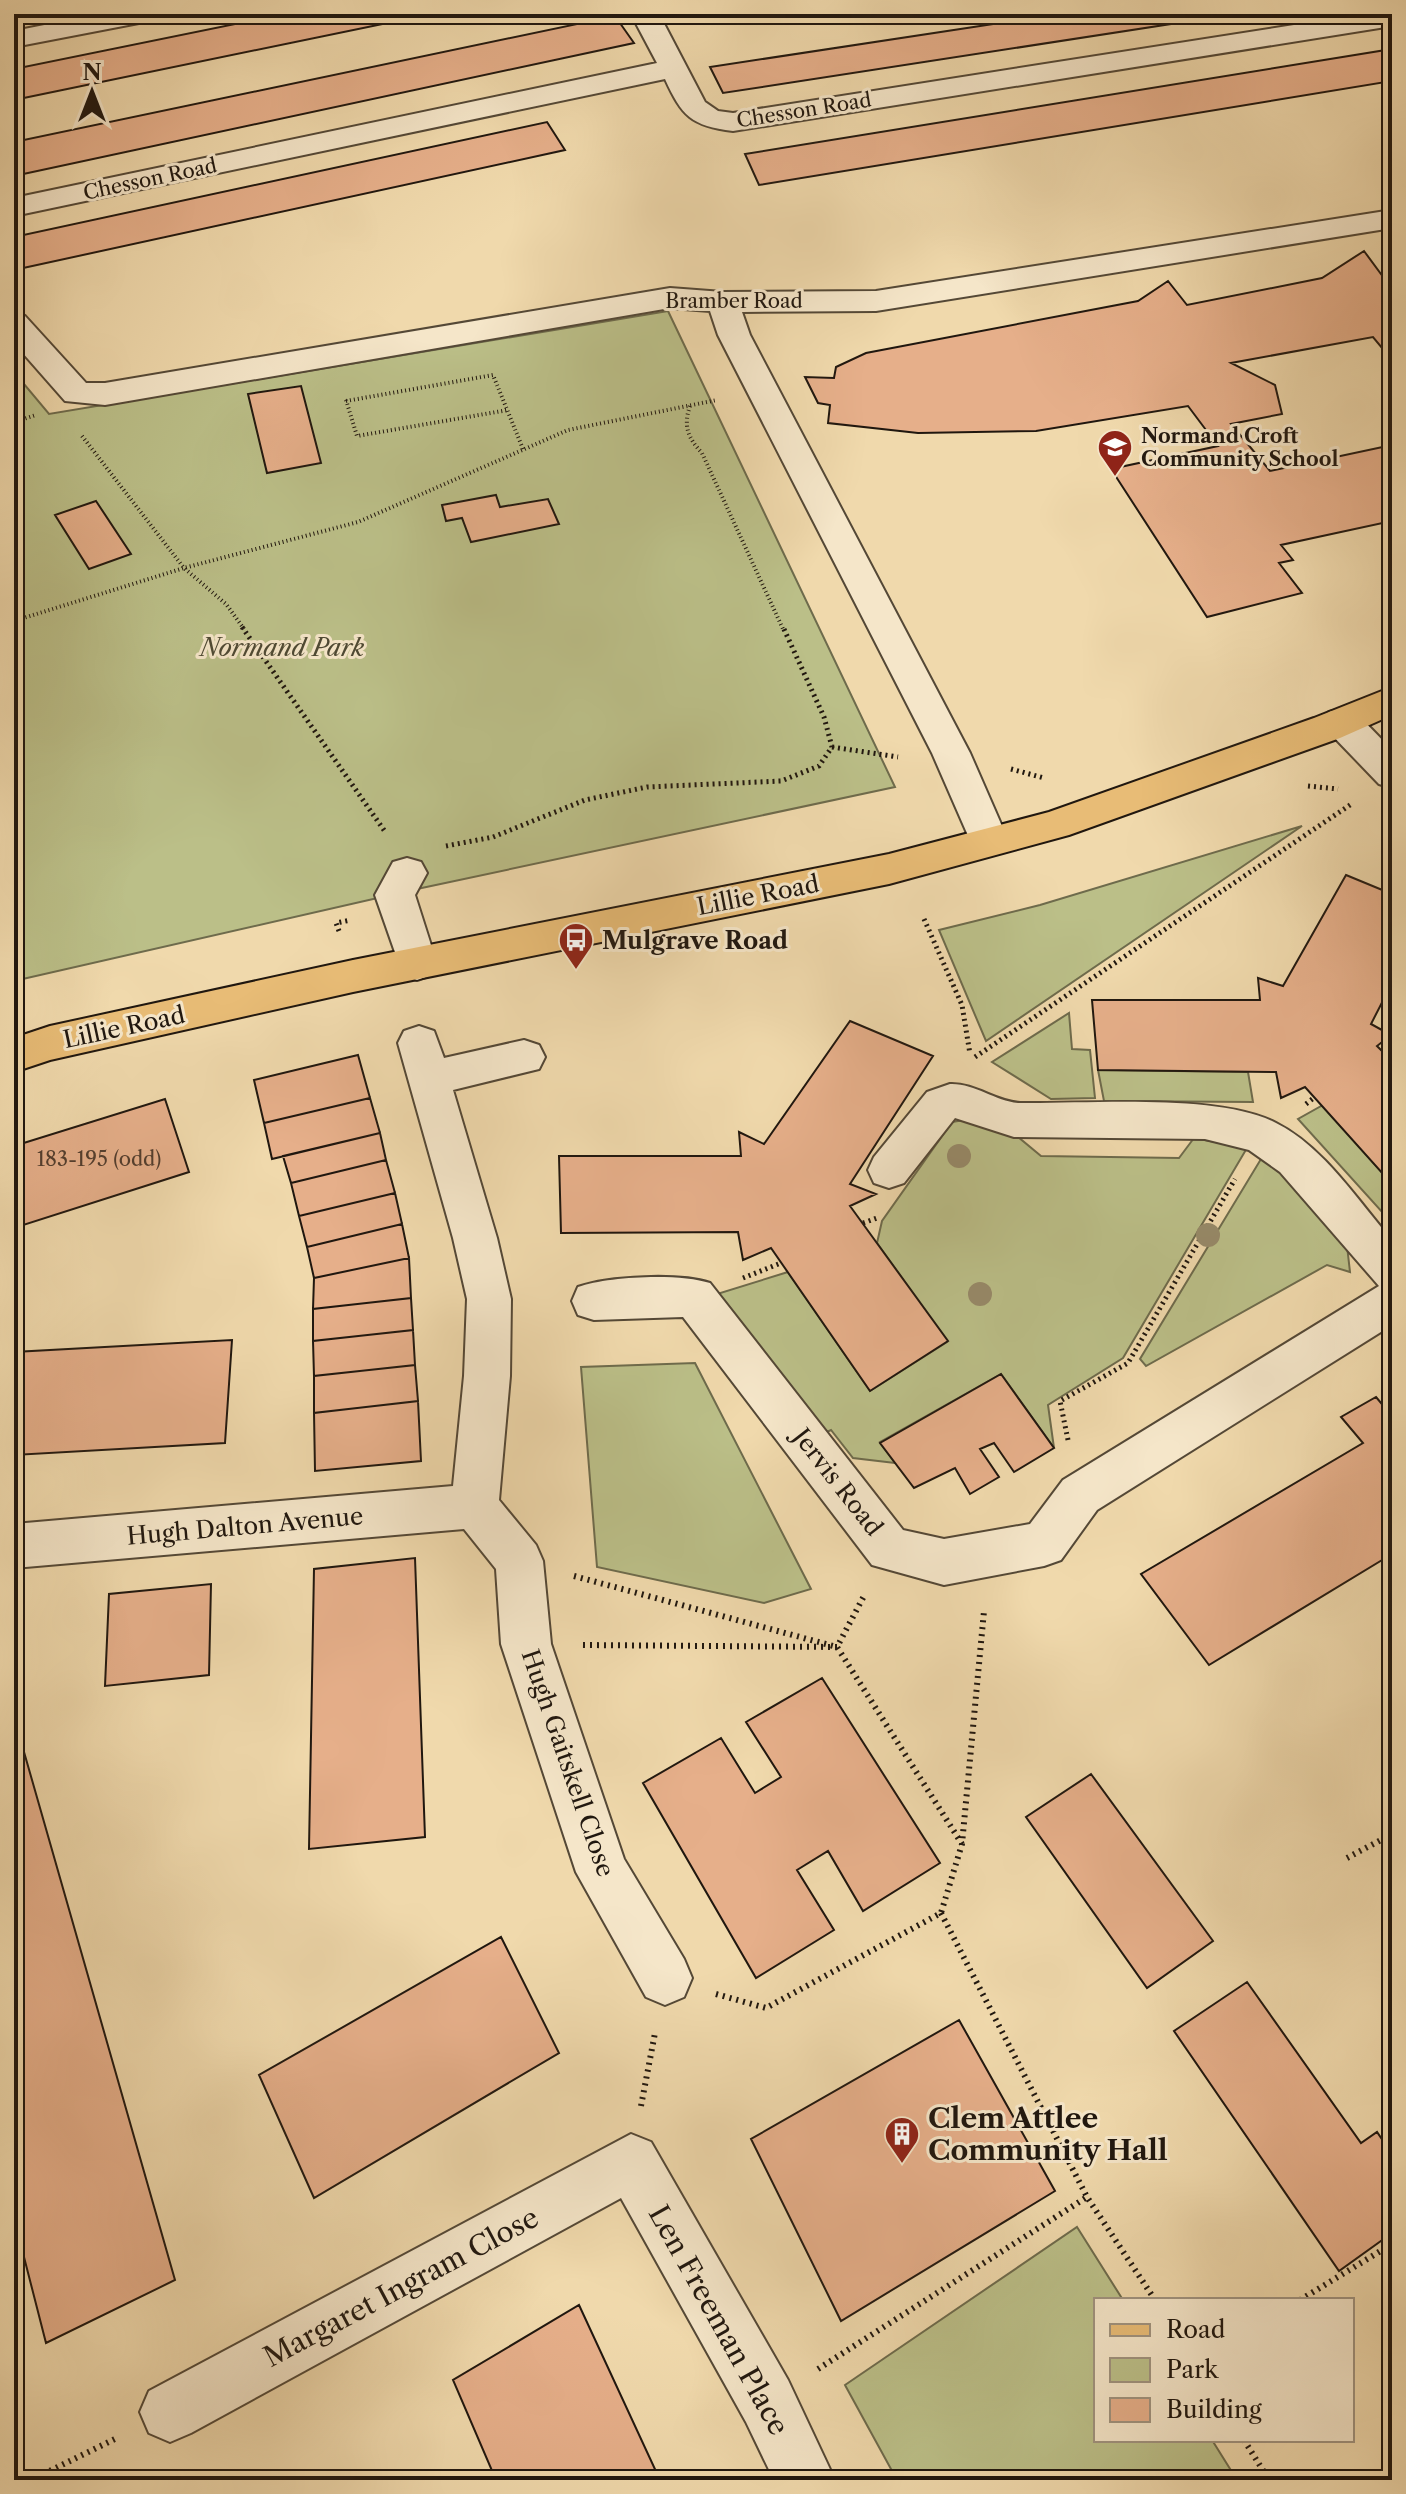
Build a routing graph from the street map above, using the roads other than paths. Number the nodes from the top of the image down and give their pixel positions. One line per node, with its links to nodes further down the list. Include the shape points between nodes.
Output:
1 (144, 14): 4 (street)
2 (645, 14): 5 (street)
3 (1392, 18): 5 (street, Chesson Road, via 733,122 700,116)
4 (14, 39)
5 (674, 68): 6 (street, Chesson Road)
6 (14, 207)
7 (1392, 219): 8 (street, Bramber Road, via 876,301)
8 (723, 302): 9 (street, Bramber Road, via 670,298 105,394 77,394); 13 (street, via 734,335 951,753)
9 (14, 323)
10 (1392, 700): 11 (main road, Lillie Road)
11 (1342, 722): 12 (street); 13 (main road, Lillie Road, via 1055,825)
12 (1392, 774)
13 (989, 840): 15 (main road, Lillie Road, via 889,869)
14 (404, 864): 15 (street, via 395,895)
15 (417, 964): 16 (main road, Lillie Road)
16 (14, 1055)
17 (524, 1057): 22 (street, via 424,1060 489,1299)
18 (889, 1170): 19 (street, via 951,1099 1014,1120 1205,1122 1261,1135 1295,1159)
19 (1392, 1272)
20 (594, 1301): 21 (street, Jervis Road, via 694,1297 889,1549 944,1562 1044,1544 1080,1495)
21 (1392, 1301)
22 (475, 1506): 23 (street, Hugh Dalton Avenue); 24 (street, Hugh Gaitskell Close, via 519,1561 526,1644 602,1872)
23 (14, 1546)
24 (665, 1978)
25 (631, 2162): 26 (street, Margaret Ingram Close); 27 (street, Len Freeman Place, via 767,2401)
26 (170, 2412)
27 (805, 2480)

